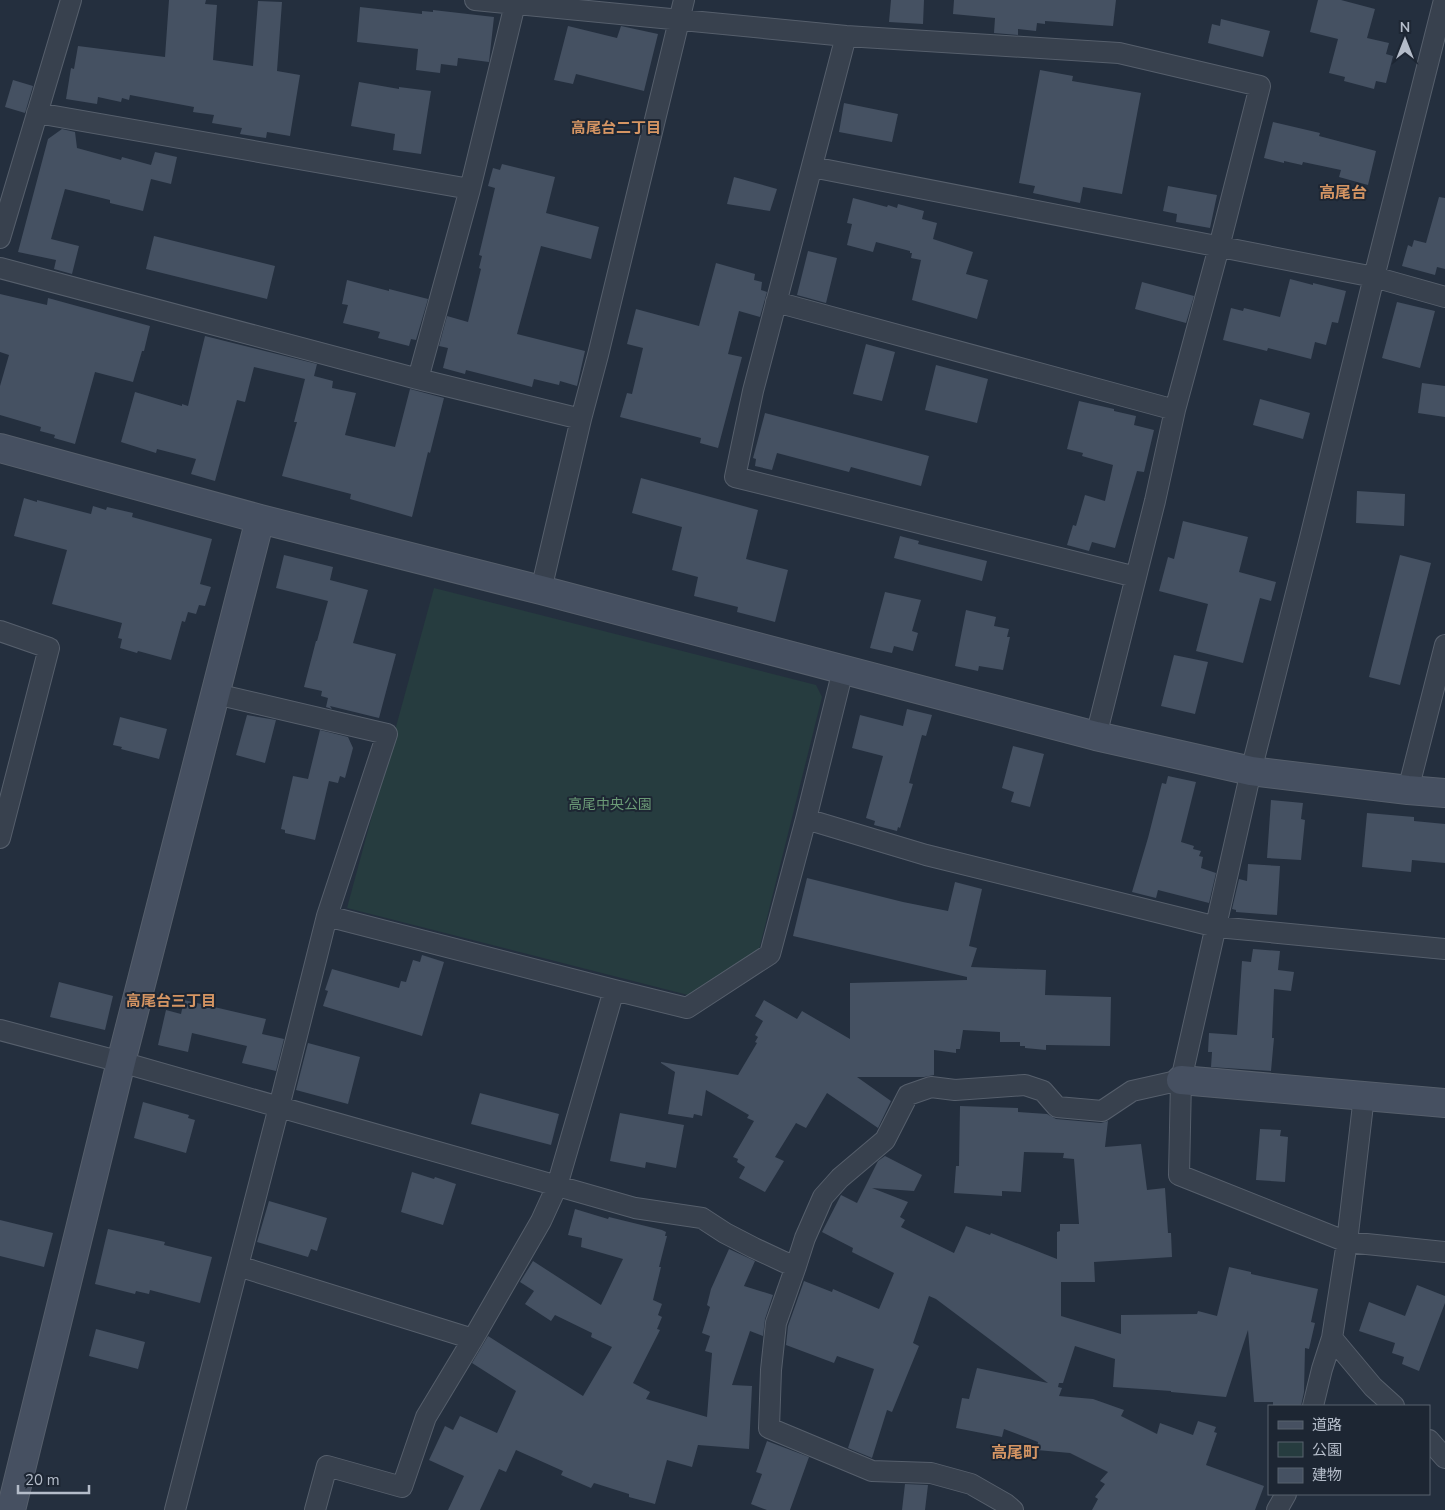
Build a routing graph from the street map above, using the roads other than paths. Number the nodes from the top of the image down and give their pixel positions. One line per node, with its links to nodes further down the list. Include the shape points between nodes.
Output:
1 (71, 0): 7 (street)
2 (475, 0): 4 (street)
3 (1444, 0): 13 (street)
4 (515, 4): 5 (street); 9 (street)
5 (682, 10): 6 (street); 18 (street)
6 (846, 36): 8 (street); 11 (street, via 1119,53 1260,86)
7 (37, 113): 9 (street); 10 (street)
8 (812, 167): 11 (street); 15 (street)
9 (470, 189): 16 (street)
10 (0, 238)
11 (1219, 247): 13 (street); 17 (street)
12 (0, 268): 16 (street)
13 (1374, 278): 14 (street); 28 (street)
14 (1445, 297)
15 (776, 302): 17 (street); 21 (street, via 735,478)
16 (418, 380): 18 (street)
17 (1175, 410): 21 (street)
18 (581, 419): 22 (street)
19 (0, 448): 20 (street)
20 (260, 519): 22 (street); 26 (street)
21 (1136, 577): 27 (street)
22 (541, 590): 25 (street)
23 (0, 631): 32 (street, via 49,648)
24 (1445, 644): 29 (street)
25 (843, 670): 27 (street); 31 (street)
26 (216, 694): 33 (street, via 387,734); 38 (street)
27 (1096, 736): 28 (street)
28 (1251, 771): 29 (street); 34 (street)
29 (1408, 790): 30 (street)
30 (1445, 793)
31 (806, 819): 34 (street, via 926,855); 36 (street, via 770,954 687,1008)
32 (0, 838)
33 (327, 916): 36 (street); 42 (street)
34 (1216, 927): 35 (street); 39 (street)
35 (1445, 949)
36 (614, 990): 43 (street)
37 (0, 1030): 38 (street)
38 (121, 1062): 42 (street); 55 (street)
39 (1181, 1080): 40 (street); 44 (street, via 1179,1175); 47 (street, via 1132,1091 1102,1111 1057,1107 1043,1091 1025,1085 955,1090 931,1087 908,1095 885,1140 840,1178 824,1197)
40 (1364, 1096): 41 (street); 44 (street)
41 (1445, 1104)
42 (279, 1107): 43 (street); 46 (street)
43 (557, 1186): 47 (street, via 635,1208 702,1218 754,1248); 49 (street, via 541,1221)
44 (1347, 1242): 45 (street); 48 (street)
45 (1445, 1252)
46 (238, 1266): 49 (street); 56 (street)
47 (796, 1266): 58 (street, via 776,1323 768,1428 872,1471 931,1473 972,1484)
48 (1332, 1338): 50 (street); 51 (street, via 1373,1387)
49 (473, 1339): 57 (street, via 426,1417 402,1487 327,1466)
50 (1313, 1405)
51 (1393, 1405)
52 (1430, 1441): 53 (street)
53 (1445, 1458)
54 (1285, 1495): 59 (street)
55 (11, 1510)
56 (175, 1510)
57 (315, 1510)
58 (1013, 1510)
59 (1277, 1510)

